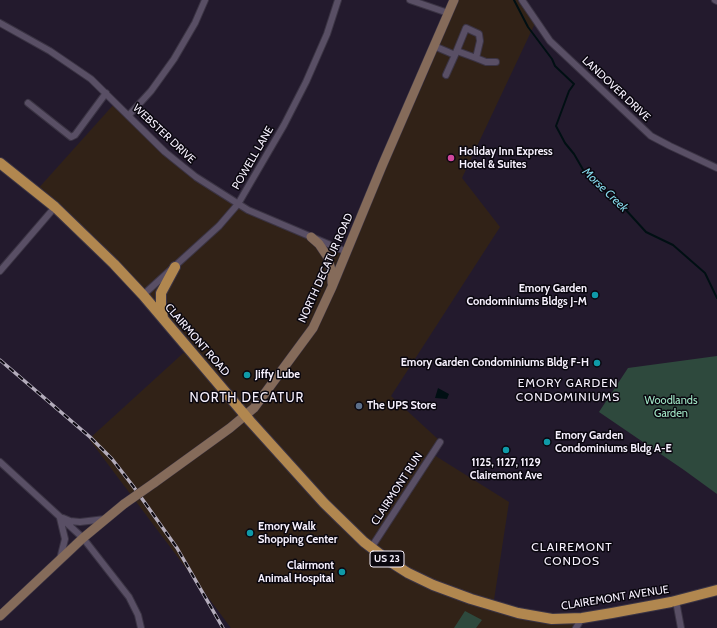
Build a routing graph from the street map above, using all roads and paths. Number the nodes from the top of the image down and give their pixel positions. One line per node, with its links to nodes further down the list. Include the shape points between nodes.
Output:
1 (206, 0): 15 (street, via 174,59 151,91)
2 (338, 0): 18 (street, POWELL LANE, via 327,34 306,82)
3 (410, 0): 6 (street)
4 (454, 0): 6 (main road, NORTH DECATUR ROAD)
5 (522, 0): 17 (street, LANDOVER DRIVE, via 550,41 652,136)
6 (448, 14): 8 (main road, NORTH DECATUR ROAD)
7 (0, 23): 13 (street, WEBSTER DRIVE, via 66,61)
8 (434, 46): 9 (street); 21 (main road, NORTH DECATUR ROAD)
9 (456, 53): 10 (street); 10 (street, via 466,28 479,34); 12 (street)
10 (476, 58): 11 (street)
11 (496, 62)
12 (446, 75)
13 (106, 93): 14 (street, via 72,136); 15 (street, WEBSTER DRIVE)
14 (28, 103)
15 (129, 115): 18 (street, WEBSTER DRIVE, via 174,161)
16 (0, 163): 19 (main road, CLAIRMONT ROAD / US 23)
17 (717, 168)
18 (238, 204): 20 (street, WEBSTER DRIVE); 22 (street, POWELL LANE, via 219,226)
19 (55, 207): 23 (street); 25 (main road, CLAIRMONT ROAD / US 23, via 90,239)
20 (311, 237): 21 (street, WEBSTER DRIVE); 24 (main road, via 320,244 328,256)
21 (347, 252): 24 (main road, NORTH DECATUR ROAD)
22 (175, 267): 25 (street, POWELL LANE); 26 (main road, via 161,293)
23 (0, 271)
24 (332, 287): 27 (main road, NORTH DECATUR ROAD, via 319,317 306,338 259,402)
25 (143, 295): 26 (main road, CLAIRMONT ROAD / US 23)
26 (164, 320): 27 (main road, CLAIRMONT ROAD / US 23)
27 (246, 415): 33 (main road, NORTH DECATUR ROAD, bridge); 35 (main road, CLAIRMONT ROAD / US 23, via 324,503)
28 (440, 442): 35 (street, CLAIRMONT RUN)
29 (0, 462): 31 (street)
30 (0, 470): 31 (street)
31 (12, 472): 32 (street)
32 (60, 516): 33 (street, via 80,522); 34 (street); 36 (street, via 65,539)
33 (106, 519): 34 (main road, NORTH DECATUR ROAD)
34 (82, 538): 36 (main road, NORTH DECATUR ROAD); 42 (street, via 129,597)
35 (371, 548): 38 (main road, CLAIRMONT ROAD / US 23, via 423,580)
36 (59, 560): 40 (main road, NORTH DECATUR ROAD)
37 (717, 590): 39 (main road, CLAIREMONT AVENUE / US 23)
38 (470, 598): 41 (main road, CLAIREMONT AVENUE / US 23, via 537,617)
39 (676, 601): 41 (main road, CLAIREMONT AVENUE / US 23); 44 (street)
40 (0, 616)
41 (582, 618): 43 (street)
42 (141, 628)
43 (576, 628)
44 (681, 628)

